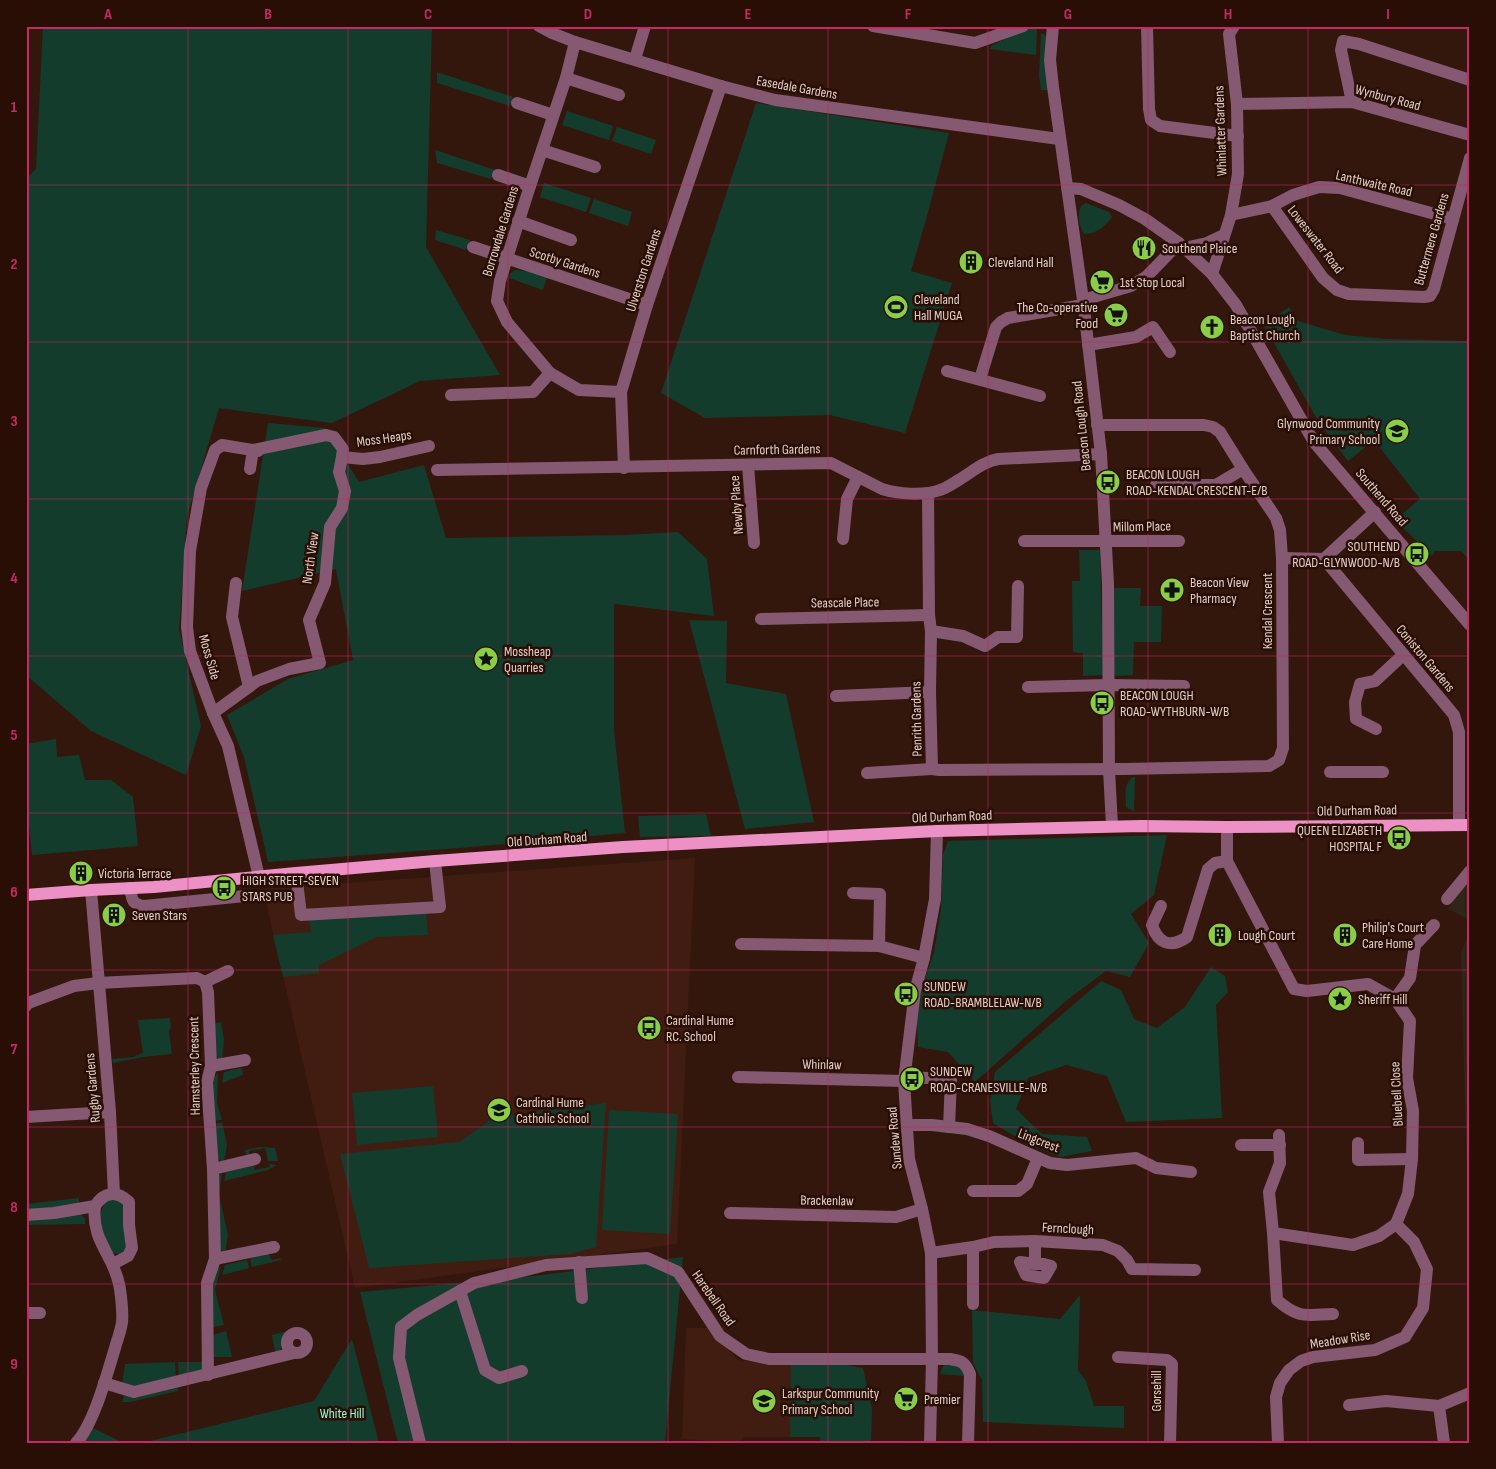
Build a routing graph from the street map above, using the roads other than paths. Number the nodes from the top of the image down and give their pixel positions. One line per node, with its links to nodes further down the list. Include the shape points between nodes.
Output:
1 (539, 26): 9 (street, Easedale Gardens)
2 (645, 26): 10 (street)
3 (873, 26): 7 (street, via 974,43)
4 (1023, 26): 7 (street)
5 (1053, 26): 21 (street, Beacon Lough Road, via 1050,60)
6 (1147, 26): 20 (street, via 1151,120 1160,126)
7 (1007, 29)
8 (1230, 29): 17 (street, Whinlatter Gardens)
9 (576, 42): 10 (street, Easedale Gardens); 11 (street, Borrowdale Gardens)
10 (635, 59): 13 (street, Easedale Gardens)
11 (566, 78): 14 (street); 18 (street, Borrowdale Gardens)
12 (1470, 80): 15 (street, via 1344,41 1341,50)
13 (720, 86): 21 (street, Easedale Gardens, via 775,100); 40 (street, Ulverston Gardens)
14 (619, 95)
15 (1352, 102): 17 (street, Wynbury Road); 19 (street, Wynbury Road)
16 (517, 103): 18 (street)
17 (1237, 104): 20 (street, Whinlatter Gardens)
18 (553, 115): 22 (street, Borrowdale Gardens)
19 (1470, 135)
20 (1238, 136): 29 (street, Whinlatter Gardens, via 1238,174)
21 (1059, 139): 27 (street, Beacon Lough Road)
22 (542, 150): 24 (street); 26 (street, Borrowdale Gardens)
23 (1470, 158): 30 (street, Buttermere Gardens)
24 (595, 167)
25 (498, 175): 26 (street)
26 (530, 186): 31 (street, Borrowdale Gardens)
27 (1067, 188): 34 (street, Southend Road, via 1081,189 1119,205); 39 (street, Beacon Lough Road)
28 (1272, 206): 29 (street, Lanthwaite Road); 30 (street, Lanthwaite Road, via 1293,194 1319,187 1340,188); 38 (street, Loweswater Road, via 1323,278)
29 (1231, 215): 32 (street, Whinlatter Gardens)
30 (1453, 219): 38 (street, Buttermere Gardens, via 1430,296 1349,294)
31 (518, 221): 33 (street); 36 (street, Borrowdale Gardens)
32 (1224, 235): 34 (street, via 1207,243); 37 (street, Whinlatter Gardens)
33 (572, 240)
34 (1182, 245): 37 (street, Southend Road); 39 (street, via 1131,286)
35 (473, 247): 36 (street, Scotby Gardens)
36 (507, 258): 40 (street, Scotby Gardens); 44 (street, Borrowdale Gardens, via 497,301 507,322)
37 (1212, 274): 62 (street, Southend Road, via 1236,305 1314,442)
38 (1337, 290)
39 (1083, 302): 41 (street, Beacon Lough Road); 45 (street, via 1001,322 996,327)
40 (647, 305): 46 (street, Ulverston Gardens)
41 (1088, 345): 42 (street, via 1136,337 1153,327); 49 (street, Beacon Lough Road)
42 (1170, 352)
43 (947, 371): 45 (street)
44 (550, 373): 46 (street, Borrowdale Gardens, via 579,390); 47 (street, via 534,392)
45 (980, 379): 48 (street)
46 (621, 392): 55 (street, Ulverston Gardens)
47 (451, 395)
48 (1040, 396)
49 (1097, 425): 52 (street, Beacon Lough Road); 57 (street, Kendal Crescent, via 1213,427 1220,432)
50 (429, 446): 53 (street, Moss Heaps, via 380,457)
51 (261, 449): 53 (street, North View, via 326,435 343,448); 56 (street); 83 (street, Moss Side, via 222,445 215,450 201,488 190,551 187,627 190,651)
52 (1101, 454): 61 (street, Carnforth Gardens, via 987,461 956,482); 66 (street, Beacon Lough Road)
53 (342, 457): 79 (street, North View, via 339,472 345,491 344,501 330,527 325,583 309,620 320,663 289,669 257,680)
54 (748, 465): 55 (street, Carnforth Gardens); 59 (street, Carnforth Gardens, via 831,464); 67 (street, Newby Place)
55 (624, 468): 58 (street, Carnforth Gardens)
56 (250, 469)
57 (1243, 469): 60 (street, via 1216,485); 68 (street, Kendal Crescent, via 1276,518)
58 (438, 470)
59 (858, 477): 61 (street, Carnforth Gardens, via 891,492); 63 (street, via 847,500)
60 (1156, 485)
61 (928, 492): 72 (street, Penrith Gardens)
62 (1375, 512): 69 (street); 74 (street, Southend Road)
63 (843, 539)
64 (1024, 541): 66 (street, Millom Place)
65 (1179, 541): 66 (street, Millom Place)
66 (1105, 542): 77 (street, Beacon Lough Road)
67 (754, 543)
68 (1282, 558): 69 (street); 86 (street, Kendal Crescent, via 1283,748 1279,760 1269,766)
69 (1324, 559): 76 (street, Coniston Gardens)
70 (236, 583): 79 (street, via 232,617)
71 (1018, 586): 75 (street, via 1017,637 998,637 985,646 963,636)
72 (929, 615): 73 (street, Seascale Place); 75 (street, Penrith Gardens)
73 (761, 619)
74 (1470, 625)
75 (931, 631): 81 (street, Penrith Gardens)
76 (1403, 655): 84 (street, via 1374,681 1360,684 1355,702 1356,720); 90 (street, Coniston Gardens, via 1454,715 1459,732)
77 (1108, 685): 78 (street); 80 (street); 86 (street, Beacon Lough Road)
78 (1184, 686)
79 (249, 687): 83 (street, North View)
80 (1028, 687)
81 (930, 692): 82 (street); 85 (street, Penrith Gardens)
82 (836, 696)
83 (213, 713): 98 (street, Moss Side, via 228,746)
84 (1376, 729)
85 (932, 769): 86 (street, Penrith Gardens); 89 (street)
86 (1109, 770): 91 (street, Beacon Lough Road)
87 (1330, 772): 88 (street)
88 (1383, 772)
89 (868, 773)
90 (1465, 825): 92 (main road, Old Durham Road)
91 (1112, 826): 92 (main road, Old Durham Road); 93 (main road, Old Durham Road)
92 (1227, 828): 95 (street, Bluebell Close)
93 (937, 831): 94 (main road, Old Durham Road); 109 (street, Sundew Road, via 935,899)
94 (435, 861): 97 (main road, Old Durham Road); 97 (street, via 440,906 301,915)
95 (1227, 861): 105 (street, via 1208,869 1186,937 1179,942 1164,942 1154,932 1152,925); 113 (street, Bluebell Close, via 1294,989 1308,991 1368,984)
96 (1470, 871): 104 (street)
97 (296, 873): 98 (main road, Old Durham Road)
98 (259, 877): 99 (main road, Old Durham Road)
99 (130, 888): 100 (main road, Old Durham Road); 103 (street, via 132,900 144,906)
100 (91, 890): 102 (main road, Old Durham Road); 112 (street, Rugby Gardens)
101 (853, 893): 108 (street, via 880,894)
102 (26, 895)
103 (245, 896)
104 (1447, 899)
105 (1161, 906)
106 (1434, 925): 113 (street, via 1415,944 1410,978)
107 (741, 944): 108 (street)
108 (878, 946): 109 (street)
109 (924, 958): 118 (street, Sundew Road, via 915,991)
110 (228, 971): 111 (street)
111 (206, 982): 112 (street, via 197,978); 116 (street, Hamsterley Crescent)
112 (98, 983): 114 (street, via 74,986); 119 (street, Rugby Gardens)
113 (1395, 999): 126 (street, Bluebell Close, via 1410,1022 1408,1078 1413,1111)
114 (26, 1006)
115 (245, 1060): 116 (street)
116 (211, 1066): 128 (street, Hamsterley Crescent, via 207,1082)
117 (738, 1077): 118 (street, Whinlaw)
118 (905, 1079): 121 (street, Sundew Road); 122 (street, Whinlaw, via 951,1079)
119 (110, 1112): 120 (street); 131 (street, Rugby Gardens)
120 (26, 1116)
121 (908, 1125): 122 (street, Lingcrest); 133 (street, Sundew Road, via 909,1159)
122 (949, 1127): 125 (street, Lingcrest, via 989,1136)
123 (1358, 1143): 126 (street, via 1358,1160)
124 (1241, 1145): 137 (street, via 1280,1140 1280,1163 1269,1192)
125 (1038, 1158): 129 (street, Lingcrest, via 1067,1165 1136,1158 1156,1168); 130 (street, via 1027,1184 1018,1191)
126 (1412, 1159): 136 (street, Bluebell Close, via 1408,1194)
127 (255, 1160): 128 (street)
128 (214, 1168): 142 (street, Hamsterley Crescent)
129 (1191, 1172)
130 (973, 1191)
131 (114, 1194): 132 (street, via 98,1200); 144 (street, via 124,1196 129,1202 132,1248 128,1256)
132 (95, 1206): 135 (street); 144 (street, via 93,1219 96,1231)
133 (922, 1209): 134 (street, Brackenlaw, via 896,1217); 141 (street, Sundew Road)
134 (730, 1213)
135 (26, 1215)
136 (1396, 1224): 137 (street, via 1379,1236 1353,1245); 167 (street, Meadow Rise, via 1414,1242 1427,1269 1423,1308 1405,1337 1375,1350 1313,1357 1290,1370 1280,1383 1276,1397)
137 (1273, 1234): 152 (street, via 1277,1300 1301,1315)
138 (1035, 1241): 140 (street, Fernclough, via 994,1242); 145 (street); 146 (street, Fernclough, via 1103,1245 1118,1252 1132,1269)
139 (274, 1247): 142 (street)
140 (973, 1247): 141 (street, Fernclough); 149 (street)
141 (931, 1254): 155 (street, Sundew Road)
142 (215, 1259): 157 (street, via 206,1283)
143 (579, 1262): 147 (street, Harebell Road, via 546,1265 474,1283); 148 (street); 155 (street, Harebell Road, via 647,1258 678,1272 720,1336 746,1354 769,1359)
144 (113, 1264): 158 (street, via 119,1284 122,1322)
145 (1035, 1264)
146 (1195, 1270)
147 (460, 1291): 156 (street, via 485,1370 500,1378); 163 (street, Harebell Road, via 401,1327 399,1358)
148 (582, 1298)
149 (973, 1304)
150 (26, 1313): 151 (street)
151 (40, 1313)
152 (1333, 1314)
153 (294, 1353): 157 (street)
154 (1118, 1357): 166 (street, Gorsehill, via 1167,1360 1172,1364)
155 (932, 1360): 164 (street, Sundew Road); 165 (street, Harebell Road, via 950,1359 967,1366 970,1374)
156 (522, 1371)
157 (208, 1375): 158 (street, via 134,1392)
158 (104, 1384): 162 (street, via 84,1434)
159 (1470, 1393): 161 (street)
160 (1349, 1405): 161 (street, via 1386,1401)
161 (1439, 1406): 168 (street)
162 (77, 1442)
163 (420, 1443)
164 (930, 1443)
165 (968, 1443)
166 (1170, 1443)
167 (1278, 1443)
168 (1444, 1443)

